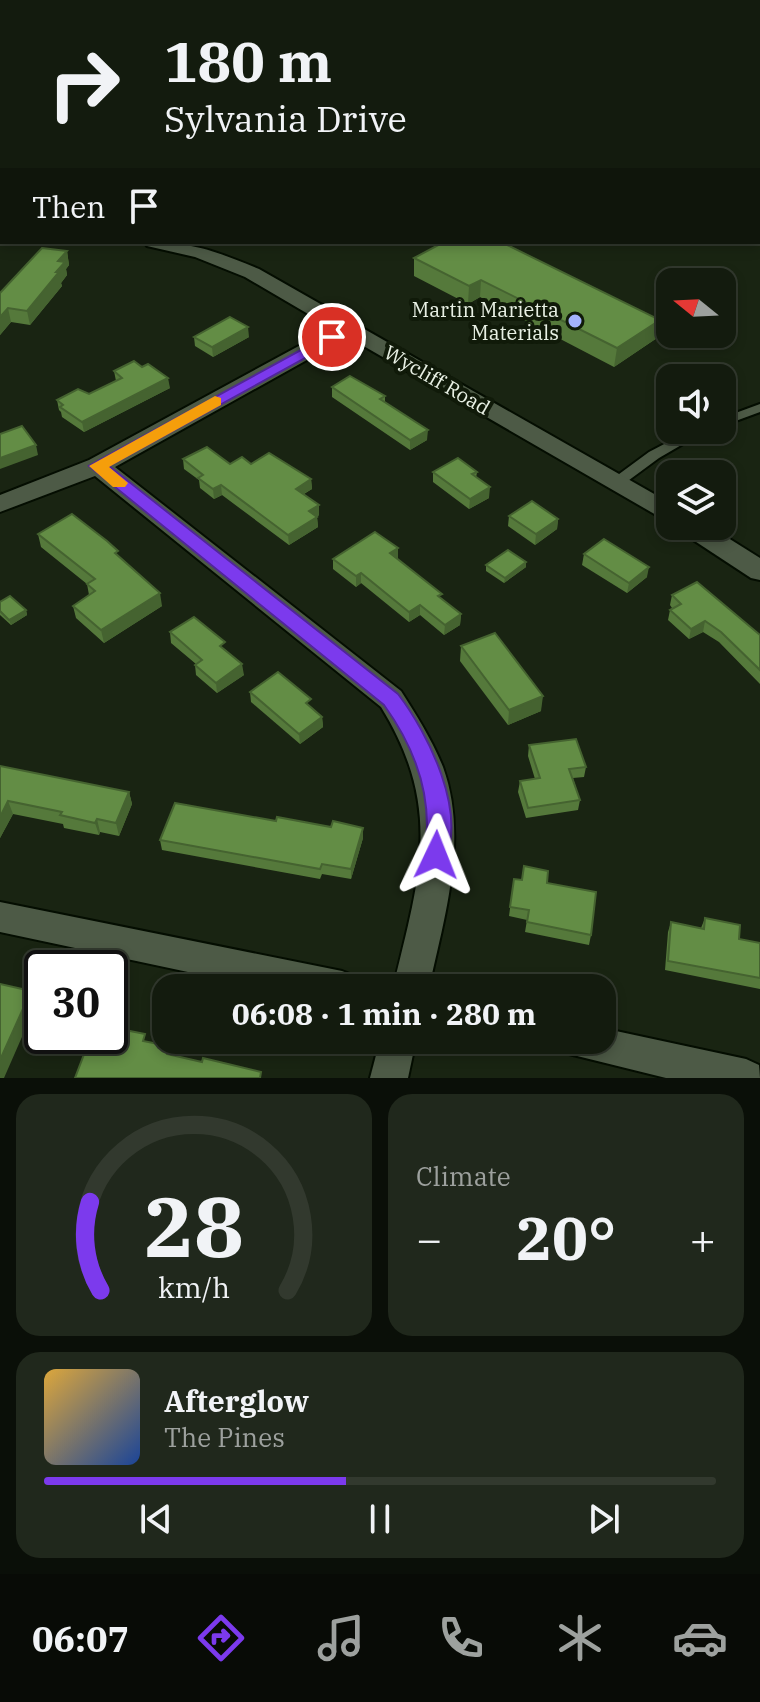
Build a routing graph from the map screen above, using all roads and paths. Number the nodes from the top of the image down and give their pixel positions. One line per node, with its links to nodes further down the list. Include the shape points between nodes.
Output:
1 (173, 244): 2 (street, Wycliff Road, via 221,258)
2 (349, 328): 6 (street); 7 (street, Wycliff Road)
3 (760, 408): 4 (lane)
4 (736, 417)
5 (675, 444): 7 (lane)
6 (98, 466): 8 (street); 14 (street, via 391,699 411,727 431,771 439,824 433,885)
7 (616, 483): 9 (street, Wycliff Road)
8 (0, 504)
9 (656, 506)
10 (712, 540): 11 (street)
11 (760, 571)
12 (0, 917): 13 (street)
13 (275, 974)
14 (414, 974)
15 (616, 1049): 18 (street)
16 (395, 1054): 17 (street)
17 (389, 1078)
18 (746, 1078)

